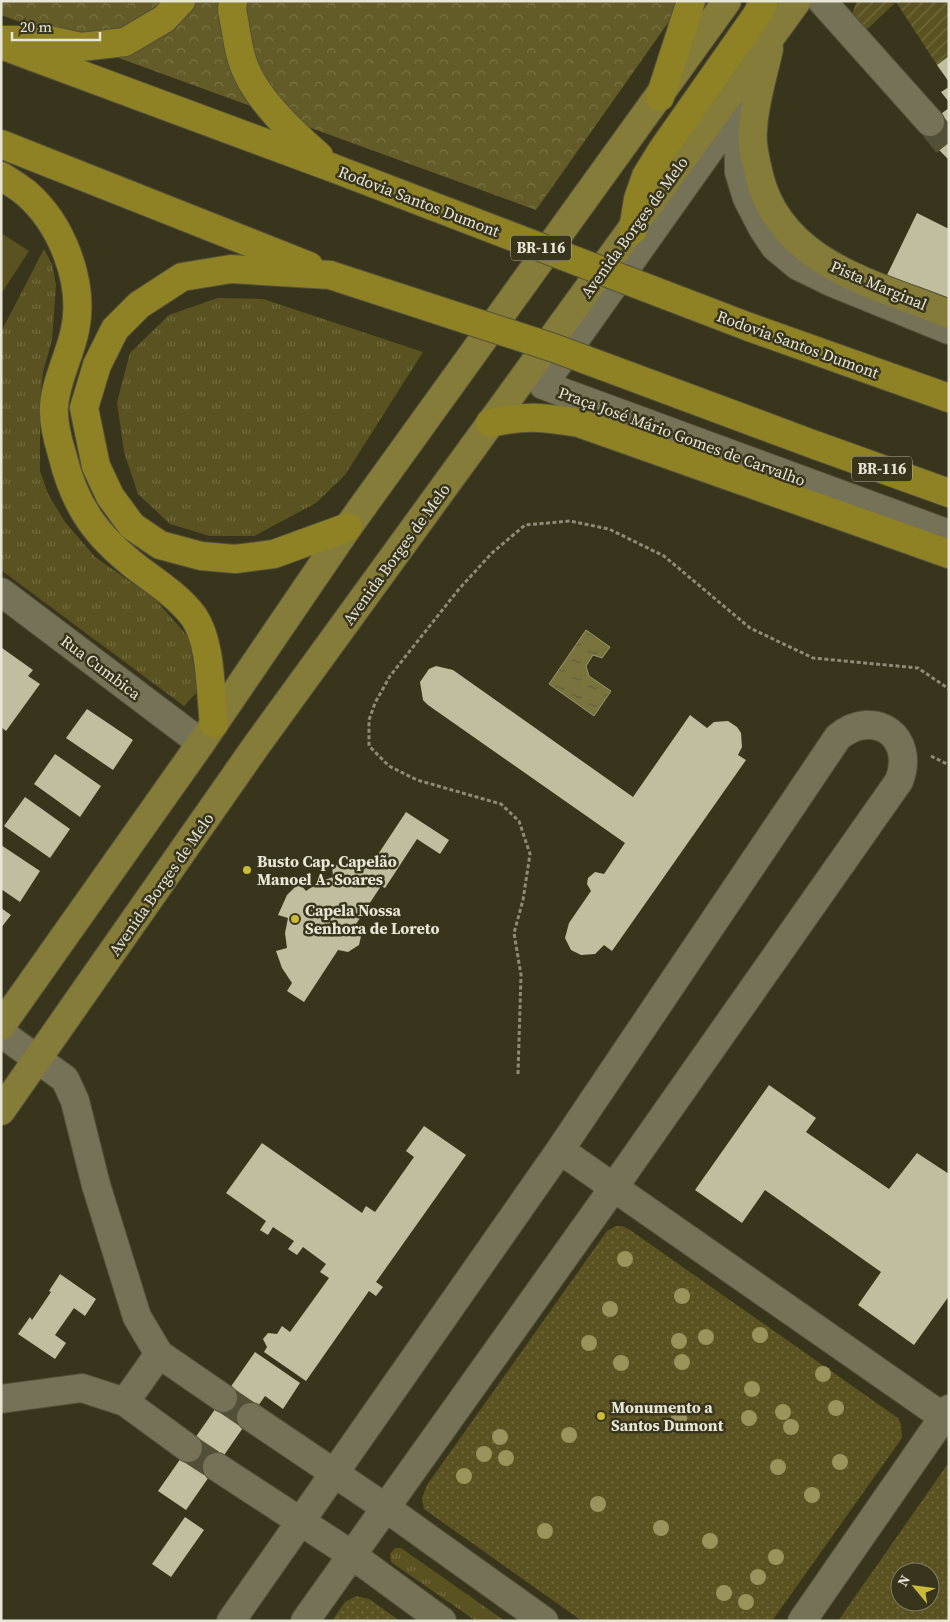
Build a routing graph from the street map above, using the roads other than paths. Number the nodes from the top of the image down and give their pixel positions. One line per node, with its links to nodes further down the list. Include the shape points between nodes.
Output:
1 (181, 1): 10 (highway, via 164,19 125,42 81,47 49,40)
2 (233, 1): 15 (highway, via 232,10 244,64 256,86 286,128)
3 (691, 1): 12 (highway)
4 (713, 1): 12 (main road)
5 (726, 1): 12 (main road)
6 (764, 1): 17 (highway, via 646,176)
7 (797, 1): 9 (main road, Avenida Borges de Melo)
8 (822, 1): 13 (street)
9 (773, 34): 17 (main road, Avenida Borges de Melo); 19 (main road, Pista Marginal, via 756,100 752,132 762,188 770,208 806,250 837,269)
10 (1, 40)
11 (1, 45): 15 (highway, Rodovia Santos Dumont / BR-116)
12 (660, 97): 24 (main road)
13 (930, 122)
14 (1, 144): 18 (highway, BR-116)
15 (333, 168): 21 (highway, Rodovia Santos Dumont / BR-116, bridge, via 750,327)
16 (1, 176): 28 (highway, via 26,193 47,216 66,249 77,286 76,328 54,407 61,453 70,484 103,540 167,590 194,618 207,648)
17 (633, 230): 22 (main road, Avenida Borges de Melo)
18 (330, 275): 23 (highway, BR-116, bridge, via 554,348); 24 (highway, via 231,269 182,277 139,305 115,329 97,365 84,408 96,466 110,496 132,526 160,545 201,556 235,559 274,554)
19 (949, 314)
20 (949, 330): 25 (street, Praça José Mário Gomes de Carvalho, via 831,282 798,266 776,247 747,198 739,172 738,110 543,385)
21 (949, 398)
22 (490, 424): 26 (highway, via 526,416 579,422); 31 (main road, Avenida Borges de Melo, via 256,746)
23 (949, 493)
24 (348, 527): 28 (main road)
25 (949, 534)
26 (949, 554)
27 (1, 592): 28 (street, Rua Cumbica)
28 (207, 733): 29 (main road)
29 (1, 1026)
30 (1, 1033): 31 (street)
31 (38, 1059): 32 (main road, Avenida Borges de Melo); 35 (street, via 65,1079 75,1101 96,1185 137,1317)
32 (1, 1111)
33 (560, 1150): 34 (street); 34 (street, via 838,737 848,728 860,724 873,724 885,729 894,736 904,756 899,781); 43 (street)
34 (614, 1188): 39 (street); 44 (street)
35 (159, 1354): 36 (street); 38 (street)
36 (223, 1398)
37 (1, 1399): 38 (street, via 82,1388)
38 (125, 1402): 41 (street)
39 (947, 1416): 51 (street)
40 (251, 1417): 43 (street)
41 (188, 1448)
42 (217, 1467): 45 (street)
43 (336, 1474): 44 (street); 45 (street)
44 (386, 1508): 46 (street); 50 (street)
45 (300, 1522): 46 (street); 47 (street)
46 (352, 1555): 48 (street); 49 (street)
47 (231, 1621)
48 (305, 1621)
49 (442, 1621)
50 (544, 1621)
51 (802, 1621)

